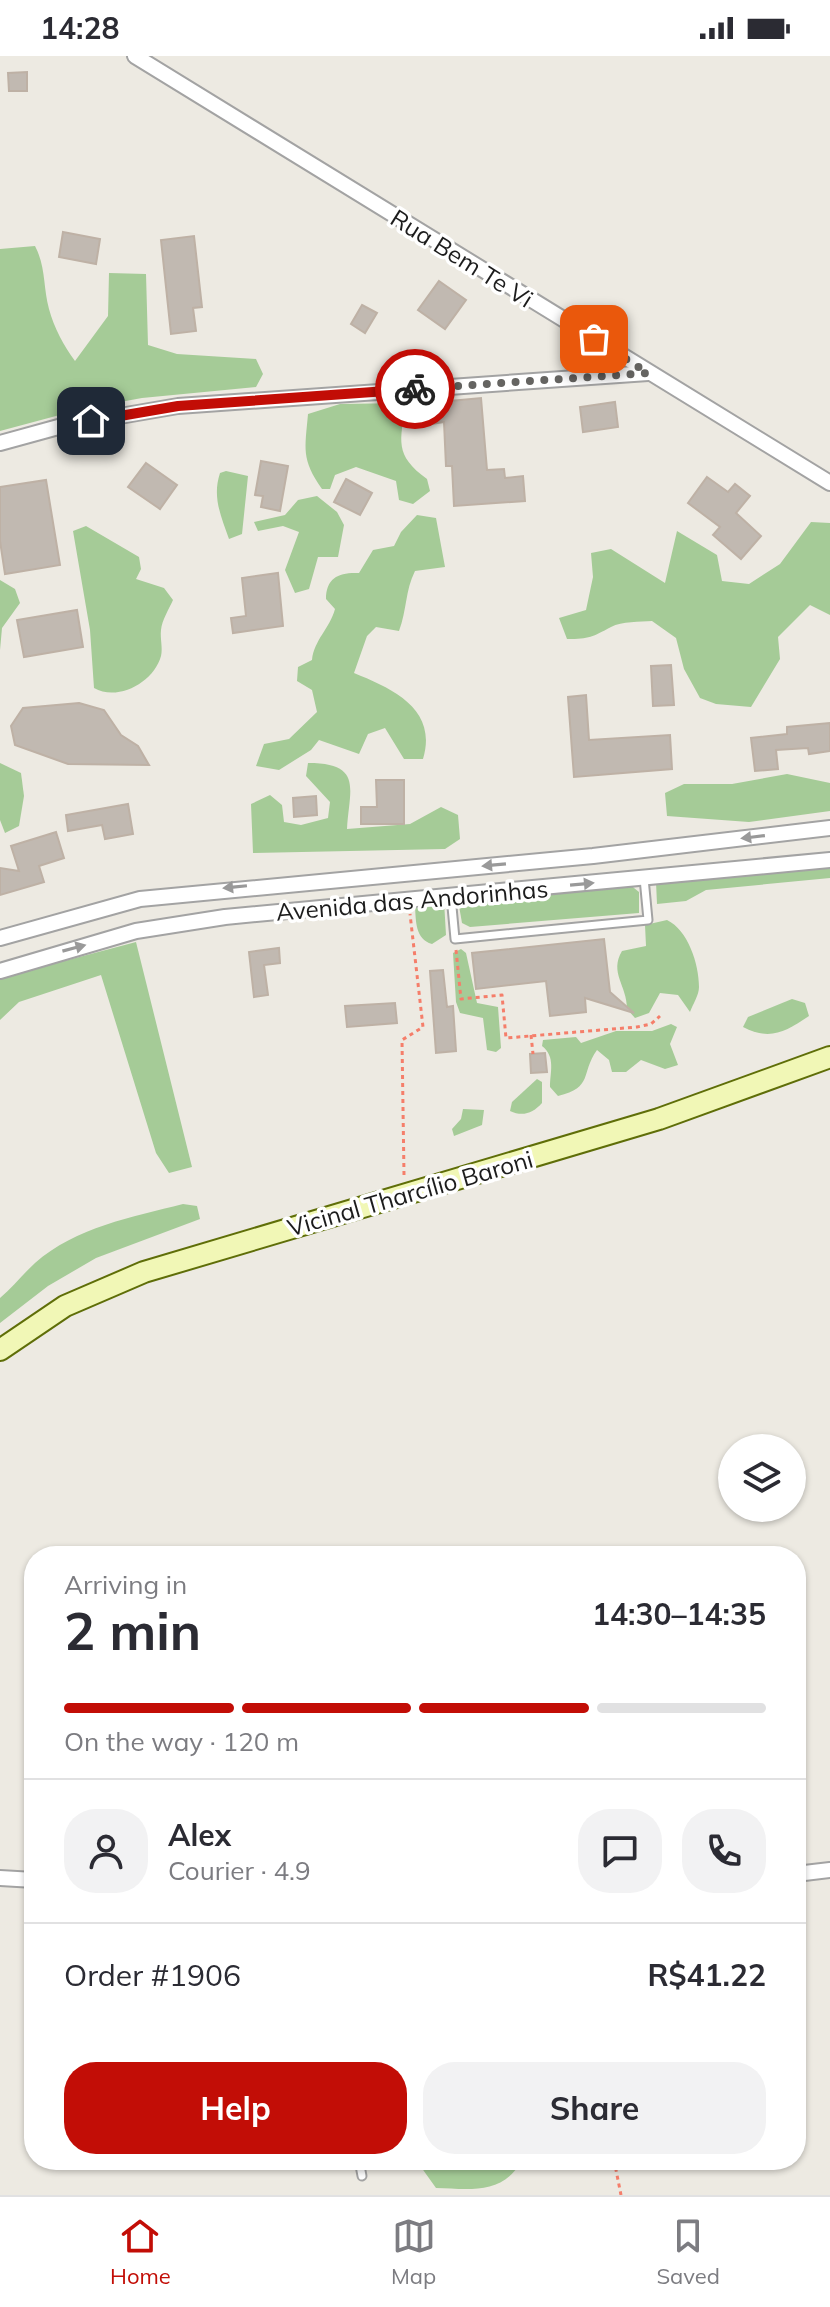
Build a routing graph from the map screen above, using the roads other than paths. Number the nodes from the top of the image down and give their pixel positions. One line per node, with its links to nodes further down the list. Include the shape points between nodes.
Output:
1 (135, 56): 2 (street, Rua Bem Te Vi)
2 (648, 373): 3 (street, via 178,406 62,426); 4 (street, Rua Bem Te Vi)
3 (0, 443)
4 (830, 483)
5 (830, 828): 9 (street, Avenida das Andorinhas, one-way to 9, via 140,899)
6 (830, 860): 7 (street, Avenida das Andorinhas)
7 (644, 878): 8 (street, Avenida das Andorinhas, one-way to 7); 8 (lane, via 648,920 455,939)
8 (451, 896): 10 (street, Avenida das Andorinhas, one-way to 8, via 136,931 225,917)
9 (0, 938)
10 (0, 971)
11 (830, 1057): 12 (main road, Vicinal Tharcílio Baroni, via 659,1119 144,1272 65,1306)
12 (0, 1350)
13 (830, 1870): 14 (street)
14 (806, 1873)
15 (0, 1878): 16 (street)
16 (24, 1879)
17 (361, 2170): 18 (lane)
18 (362, 2176)

